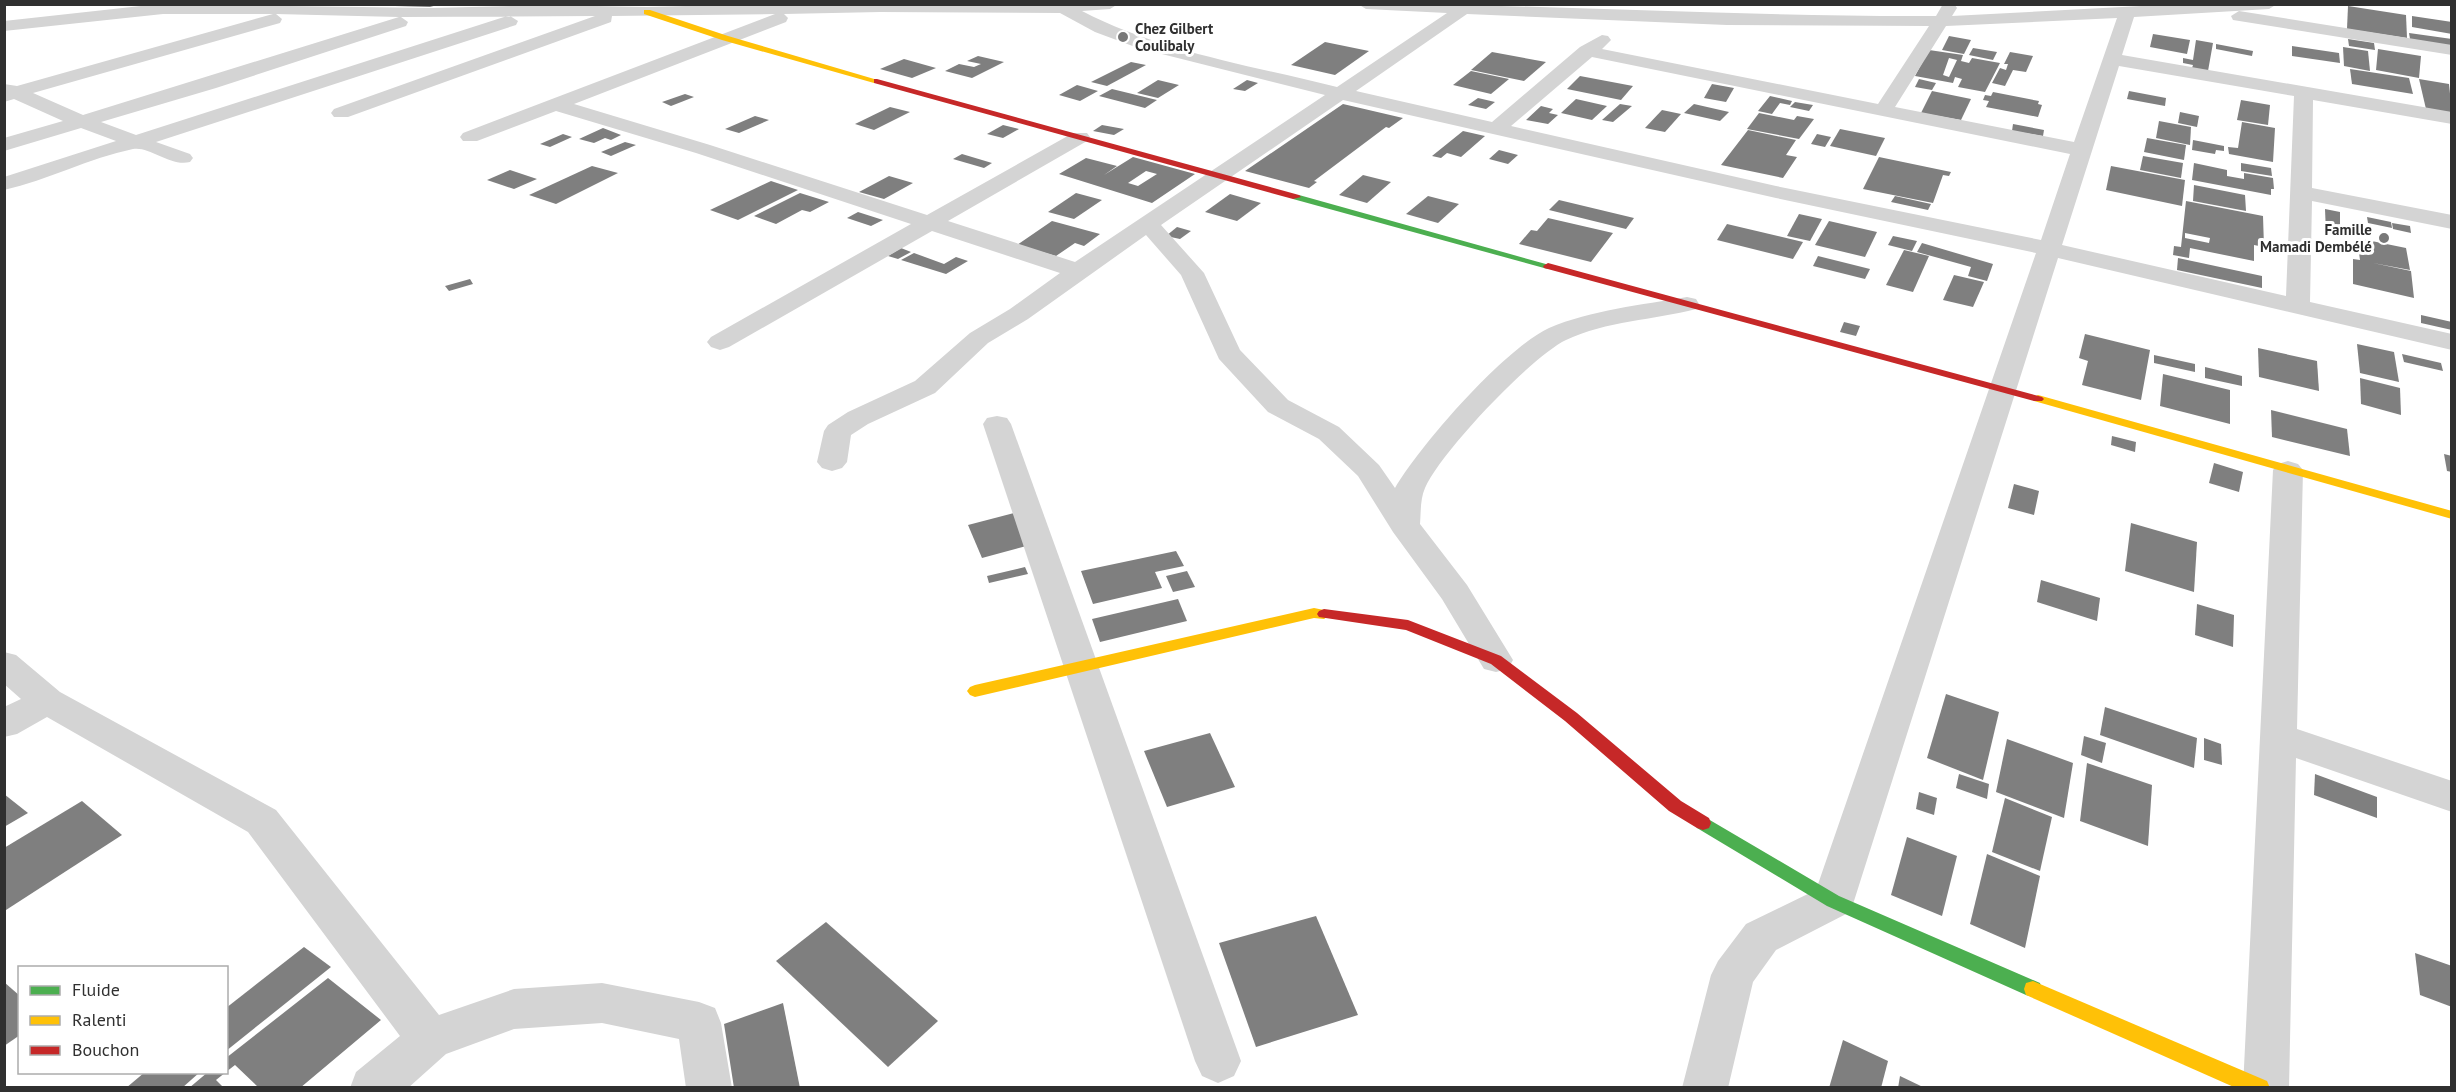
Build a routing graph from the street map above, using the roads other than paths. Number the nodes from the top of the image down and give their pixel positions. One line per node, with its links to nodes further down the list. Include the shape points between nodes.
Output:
1 (151, 4): 22 (street)
2 (324, 4): 16 (street)
3 (458, 4): 21 (street)
4 (1110, 4): 13 (street)
5 (1366, 4): 11 (street)
6 (1730, 4): 24 (street)
7 (1951, 4): 26 (street)
8 (2269, 4): 15 (street)
9 (990, 5): 10 (street); 13 (street)
10 (807, 7): 20 (street); 28 (street)
11 (1467, 7): 23 (street); 33 (street)
12 (575, 8): 17 (street); 19 (street)
13 (1063, 8): 33 (street, via 1144,44)
14 (15, 9): 25 (street)
15 (2191, 9): 18 (street); 29 (street)
16 (302, 10): 21 (street); 22 (street, via 163,9); 32 (street)
17 (545, 10): 21 (street); 43 (street)
18 (2148, 10): 26 (street); 31 (street)
19 (623, 12): 20 (street); 37 (street)
20 (647, 12): 28 (street)
21 (433, 13): 39 (street)
22 (109, 16): 25 (street)
23 (1634, 16): 24 (street); 30 (street)
24 (1770, 19): 26 (street)
25 (55, 21): 27 (street)
26 (1941, 21): 36 (street)
27 (4, 26)
28 (725, 38): 35 (street); 41 (street)
29 (2451, 50)
30 (1586, 51): 36 (street); 40 (street)
31 (2112, 60): 34 (street); 45 (street)
32 (9, 92): 39 (street)
33 (1339, 93): 40 (street); 47 (street)
34 (2304, 93): 38 (street); 49 (street)
35 (554, 104): 42 (street); 51 (street)
36 (1883, 111): 45 (street)
37 (341, 112)
38 (2451, 118)
39 (81, 122): 43 (street); 44 (street)
40 (1497, 128): 53 (street)
41 (1080, 137): 47 (street); 51 (street)
42 (470, 138)
43 (132, 141): 46 (street); 48 (street)
44 (4, 145)
45 (2082, 150): 53 (street)
46 (183, 158)
47 (1218, 176): 52 (street); 55 (street)
48 (4, 184)
49 (2301, 192): 50 (street); 56 (street)
50 (2451, 222)
51 (927, 223): 54 (street); 57 (street)
52 (1148, 224): 54 (street); 64 (street, via 1192,273 1228,353 1278,406 1329,433 1369,471)
53 (2049, 249): 56 (street); 59 (street)
54 (1078, 271): 61 (street, via 979,338 925,387 838,431)
55 (1688, 304): 59 (street); 64 (street, via 1556,335 1514,367 1474,406 1430,459 1410,488)
56 (2298, 306): 58 (street)
57 (720, 342)
58 (2451, 342)
59 (2002, 389): 62 (street); 73 (street)
60 (997, 424): 67 (street)
61 (832, 462)
62 (2288, 470): 63 (street); 71 (street)
63 (2451, 515)
64 (1404, 525): 65 (street, via 1455,593)
65 (1496, 660): 67 (street, via 1408,625 1314,614); 73 (street, via 1571,717 1675,806)
66 (4, 664): 69 (street)
67 (1083, 668): 68 (street); 75 (street)
68 (975, 691)
69 (47, 701): 70 (street); 74 (street, via 262,821)
70 (4, 724)
71 (2278, 737): 72 (street); 80 (street)
72 (2451, 797)
73 (1833, 901): 78 (street, via 1761,937 1733,975); 79 (street)
74 (430, 1039): 76 (street); 77 (street, via 514,1009 602,1003 699,1023)
75 (1218, 1061)
76 (373, 1088)
77 (709, 1088)
78 (1705, 1088)
79 (2260, 1088)
80 (2266, 1088)

